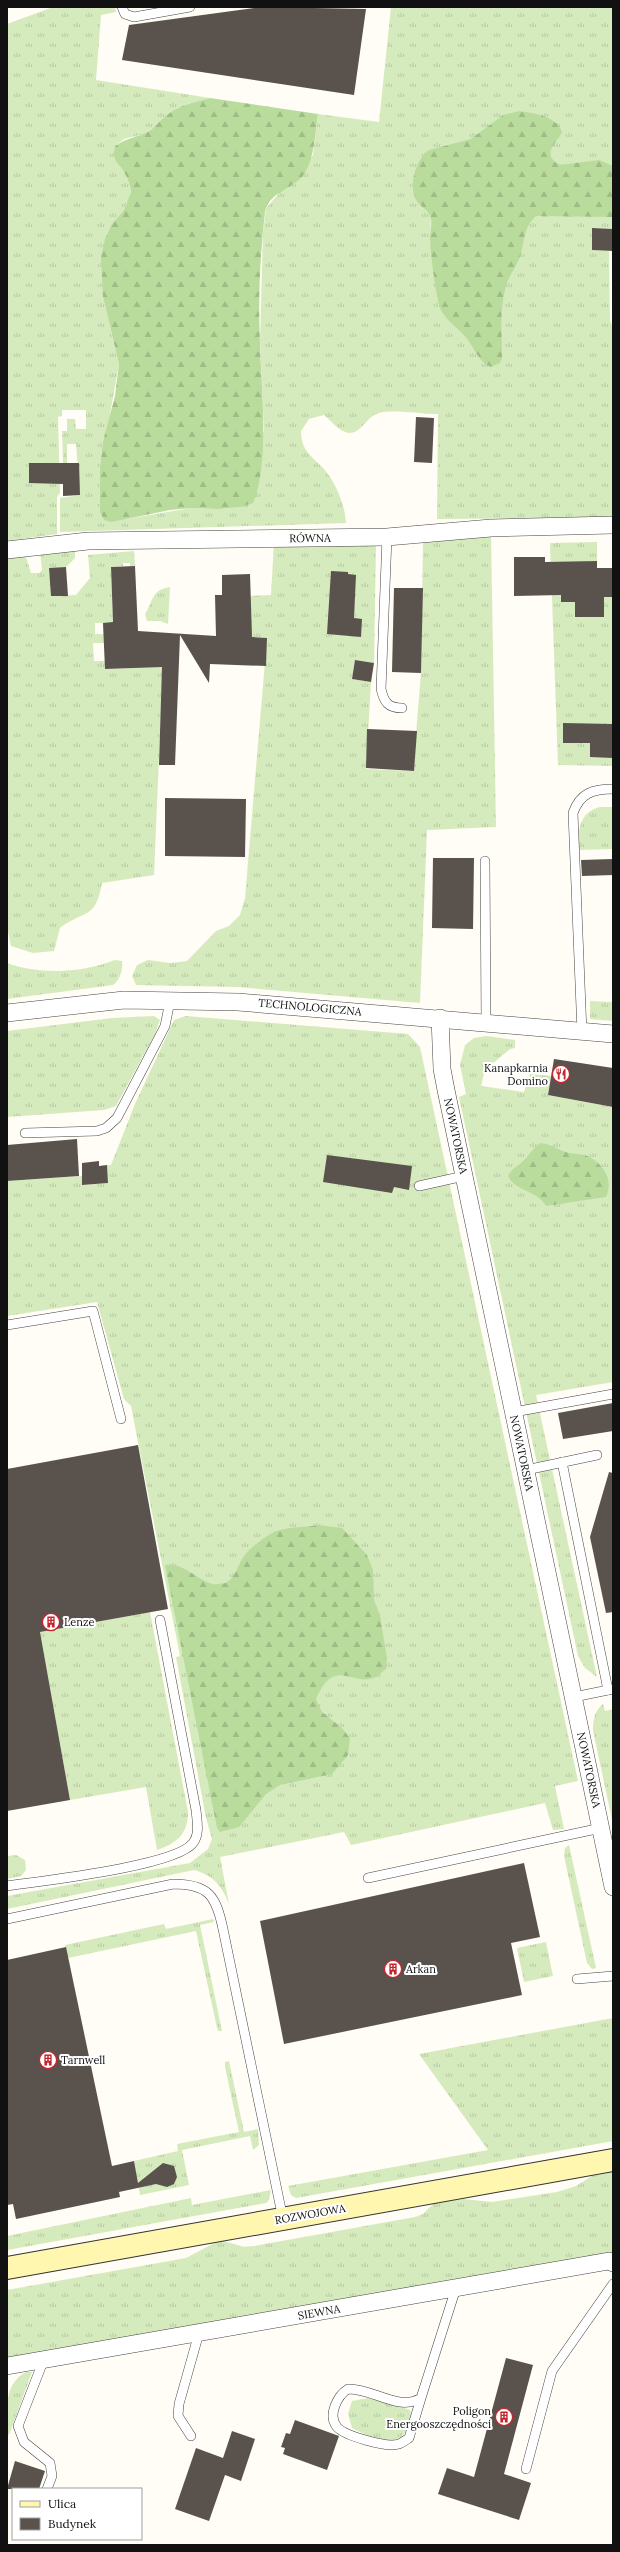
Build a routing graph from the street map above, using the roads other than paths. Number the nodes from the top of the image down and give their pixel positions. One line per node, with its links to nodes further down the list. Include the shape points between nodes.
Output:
1 (122, 7): 2 (lane, via 125,14 134,17)
2 (190, 7)
3 (613, 525): 4 (street, RÓWNA, via 491,528)
4 (387, 537): 5 (street, RÓWNA, via 88,541); 6 (lane, via 381,689 384,702 389,706)
5 (7, 550)
6 (402, 708)
7 (613, 789): 13 (lane, via 590,791 576,803 572,812)
8 (485, 861): 12 (lane)
9 (170, 1001): 10 (street, TECHNOLOGICZNA, via 124,1000); 11 (street, TECHNOLOGICZNA, via 238,1002); 15 (lane, via 165,1026 116,1118 106,1128 96,1131)
10 (7, 1013)
11 (440, 1018): 12 (street, TECHNOLOGICZNA); 16 (street, NOWATORSKA, via 442,1070)
12 (486, 1022): 13 (street, TECHNOLOGICZNA)
13 (582, 1032): 14 (street, TECHNOLOGICZNA)
14 (613, 1034)
15 (25, 1133)
16 (464, 1176): 17 (lane); 20 (street, NOWATORSKA)
17 (418, 1186)
18 (7, 1325): 21 (lane, via 93,1311)
19 (613, 1394): 20 (lane)
20 (514, 1412): 24 (street, NOWATORSKA)
21 (121, 1419)
22 (597, 1455): 23 (lane)
23 (562, 1462): 24 (lane); 26 (lane)
24 (526, 1470): 27 (street, NOWATORSKA)
25 (160, 1620): 30 (lane, via 196,1810 197,1831 194,1843 183,1852 158,1861)
26 (611, 1690): 27 (lane)
27 (574, 1698): 28 (street, NOWATORSKA)
28 (601, 1828): 29 (lane); 31 (street, NOWATORSKA)
29 (368, 1878)
30 (7, 1886)
31 (613, 1887)
32 (7, 1918): 36 (lane, via 173,1884 197,1886 213,1898 219,1909)
33 (613, 1976): 34 (lane)
34 (577, 1979)
35 (613, 2160): 36 (street, ROZWOJOWA)
36 (283, 2219): 38 (street, ROZWOJOWA)
37 (613, 2263): 40 (street, SIEWNA, via 608,2261)
38 (7, 2268)
39 (613, 2284): 48 (lane, via 552,2371)
40 (456, 2288): 41 (street, SIEWNA); 46 (lane)
41 (199, 2332): 42 (street, SIEWNA); 47 (lane, via 178,2416)
42 (44, 2360): 43 (street, SIEWNA); 49 (lane, via 18,2426 24,2442 50,2463 52,2476)
43 (25, 2363): 44 (street, SIEWNA); 45 (street, SIEWNA)
44 (7, 2366)
45 (7, 2377)
46 (421, 2398): 46 (lane, via 406,2404 348,2389 338,2397 334,2422 343,2432 384,2445 398,2444 409,2438)
47 (191, 2436)
48 (526, 2469)
49 (47, 2488)

